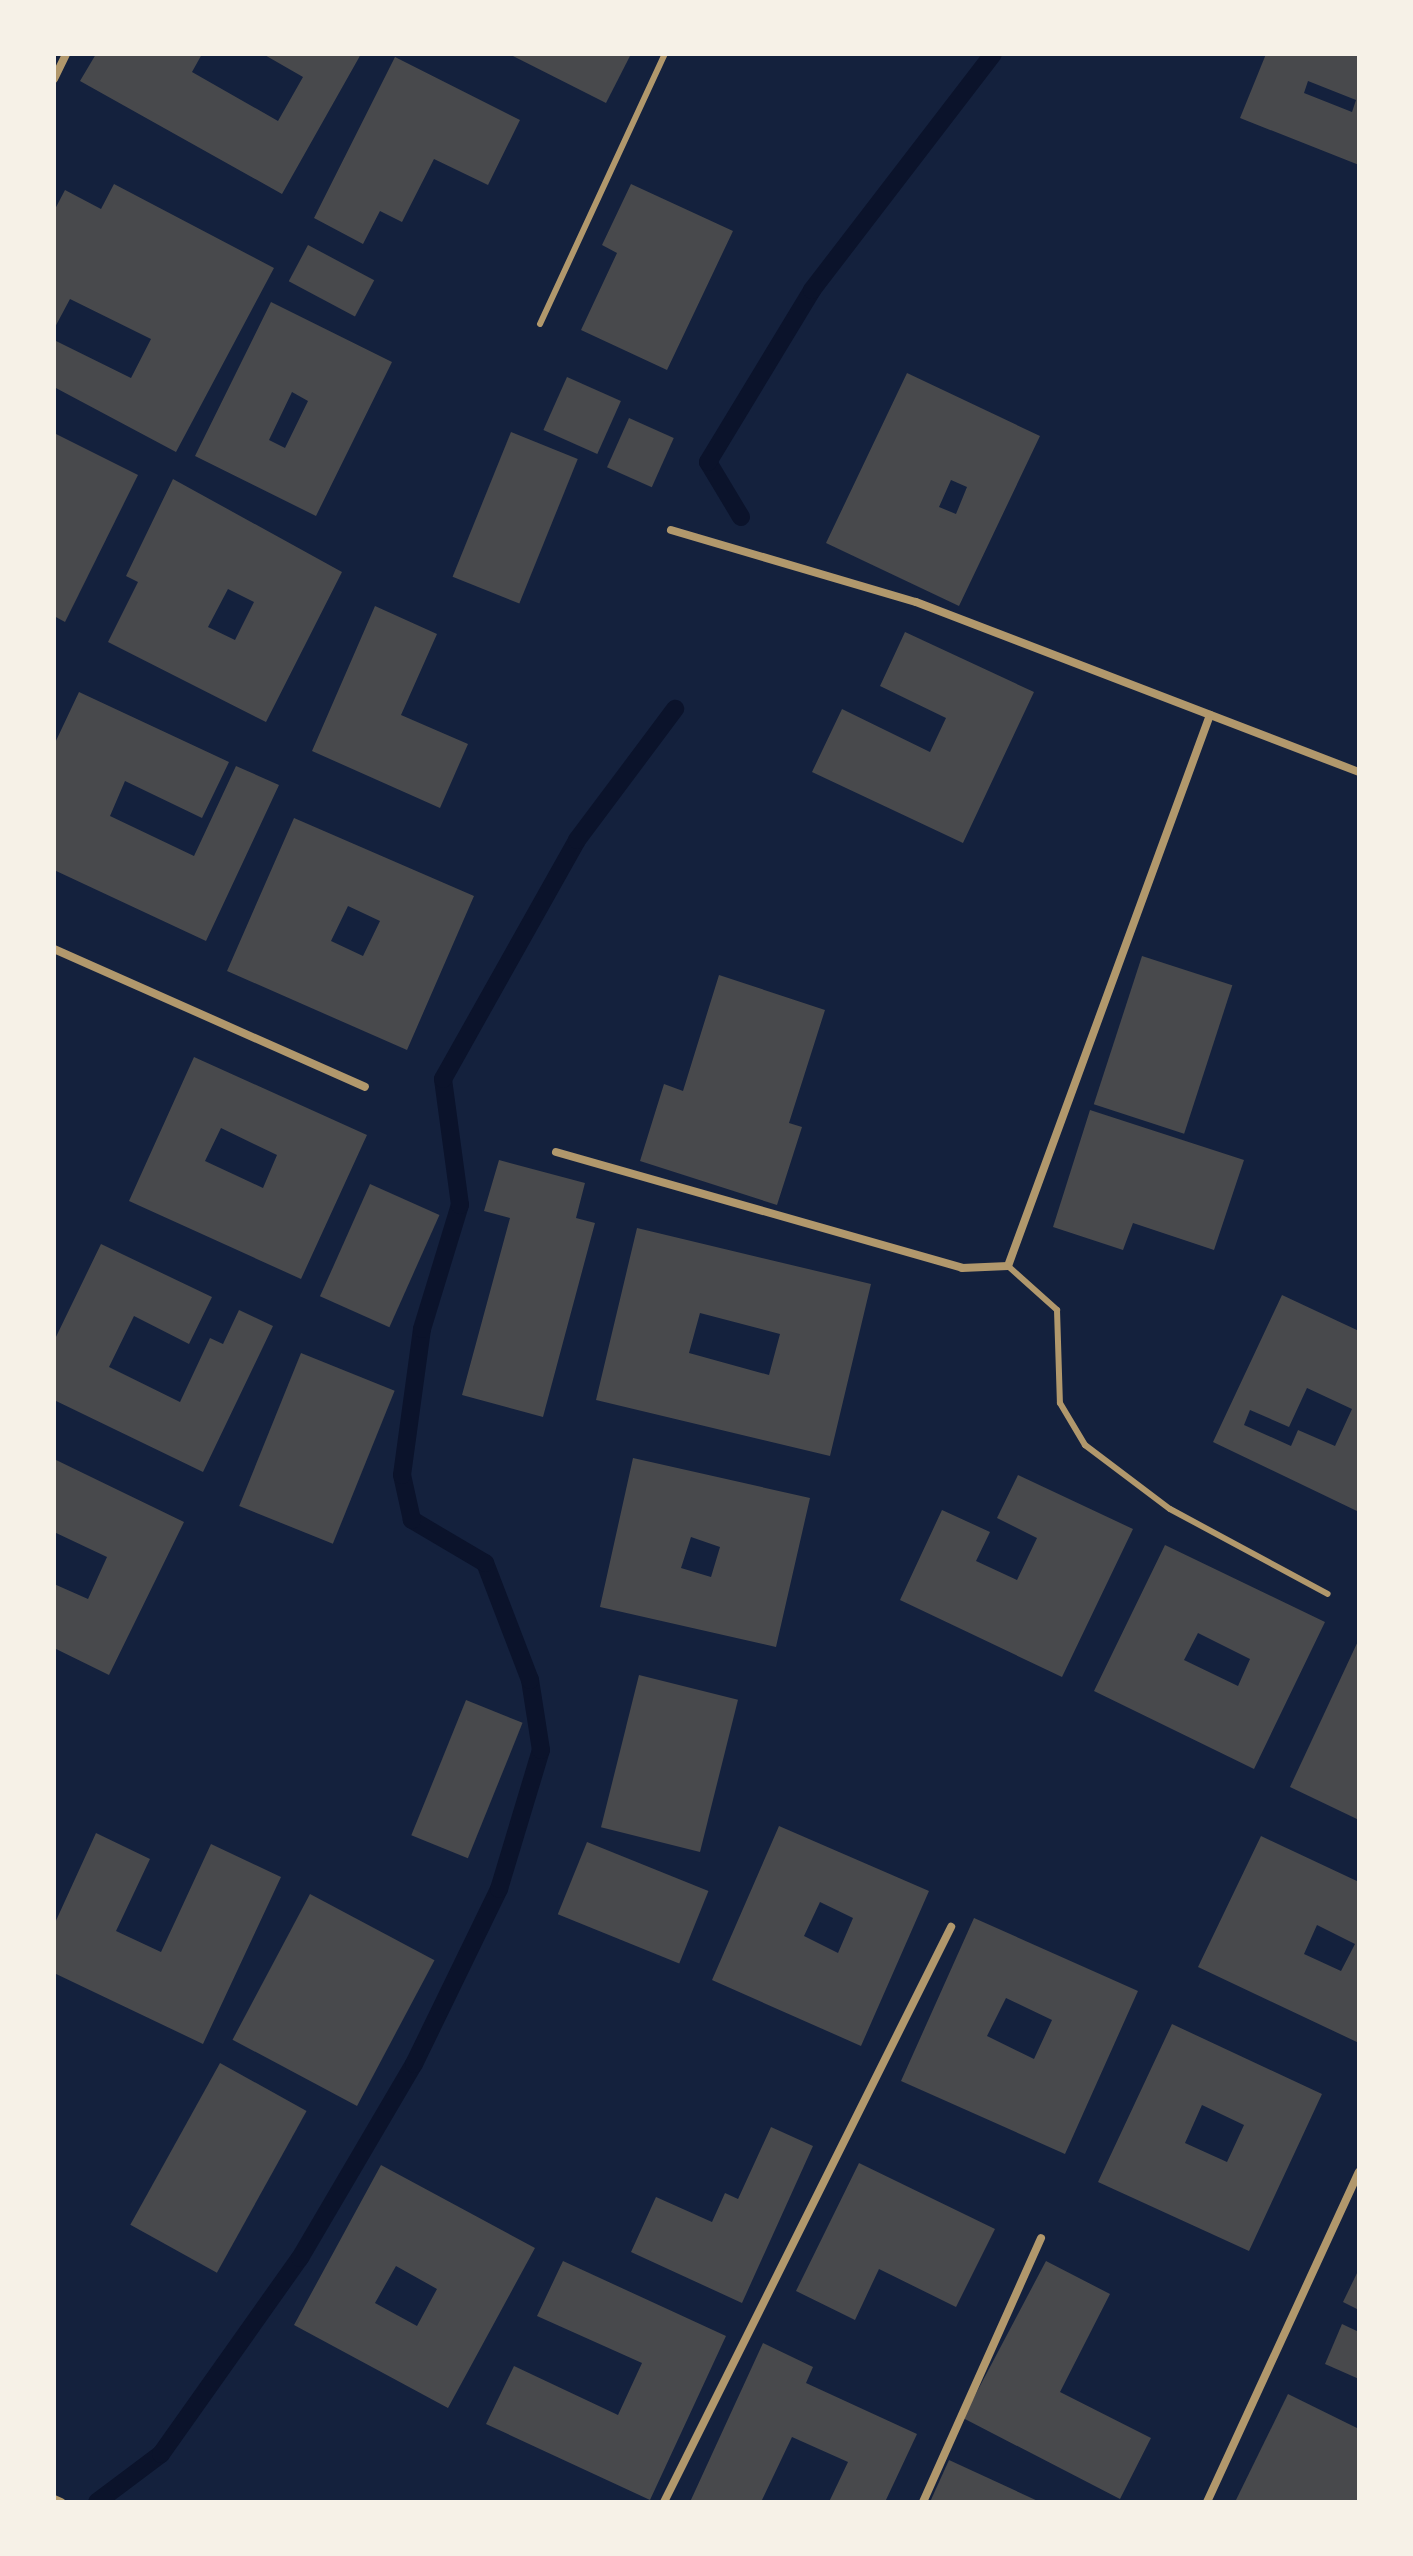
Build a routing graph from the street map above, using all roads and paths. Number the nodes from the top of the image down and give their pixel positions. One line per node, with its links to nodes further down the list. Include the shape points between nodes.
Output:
1 (66, 54): 3 (street)
2 (665, 54): 4 (lane)
3 (54, 79)
4 (540, 324)
5 (671, 530): 6 (street, via 916,602)
6 (1210, 715): 7 (street); 11 (street)
7 (1359, 772)
8 (54, 949): 9 (street)
9 (365, 1087)
10 (556, 1152): 11 (street, via 962,1268)
11 (1008, 1266): 12 (lane, via 1057,1310 1060,1403 1085,1445 1170,1509)
12 (1328, 1594)
13 (951, 1927): 18 (street)
14 (1359, 2172): 20 (street)
15 (1041, 2238): 19 (street)
16 (54, 2499): 17 (street)
17 (61, 2502)
18 (664, 2502)
19 (923, 2502)
20 (1207, 2502)

